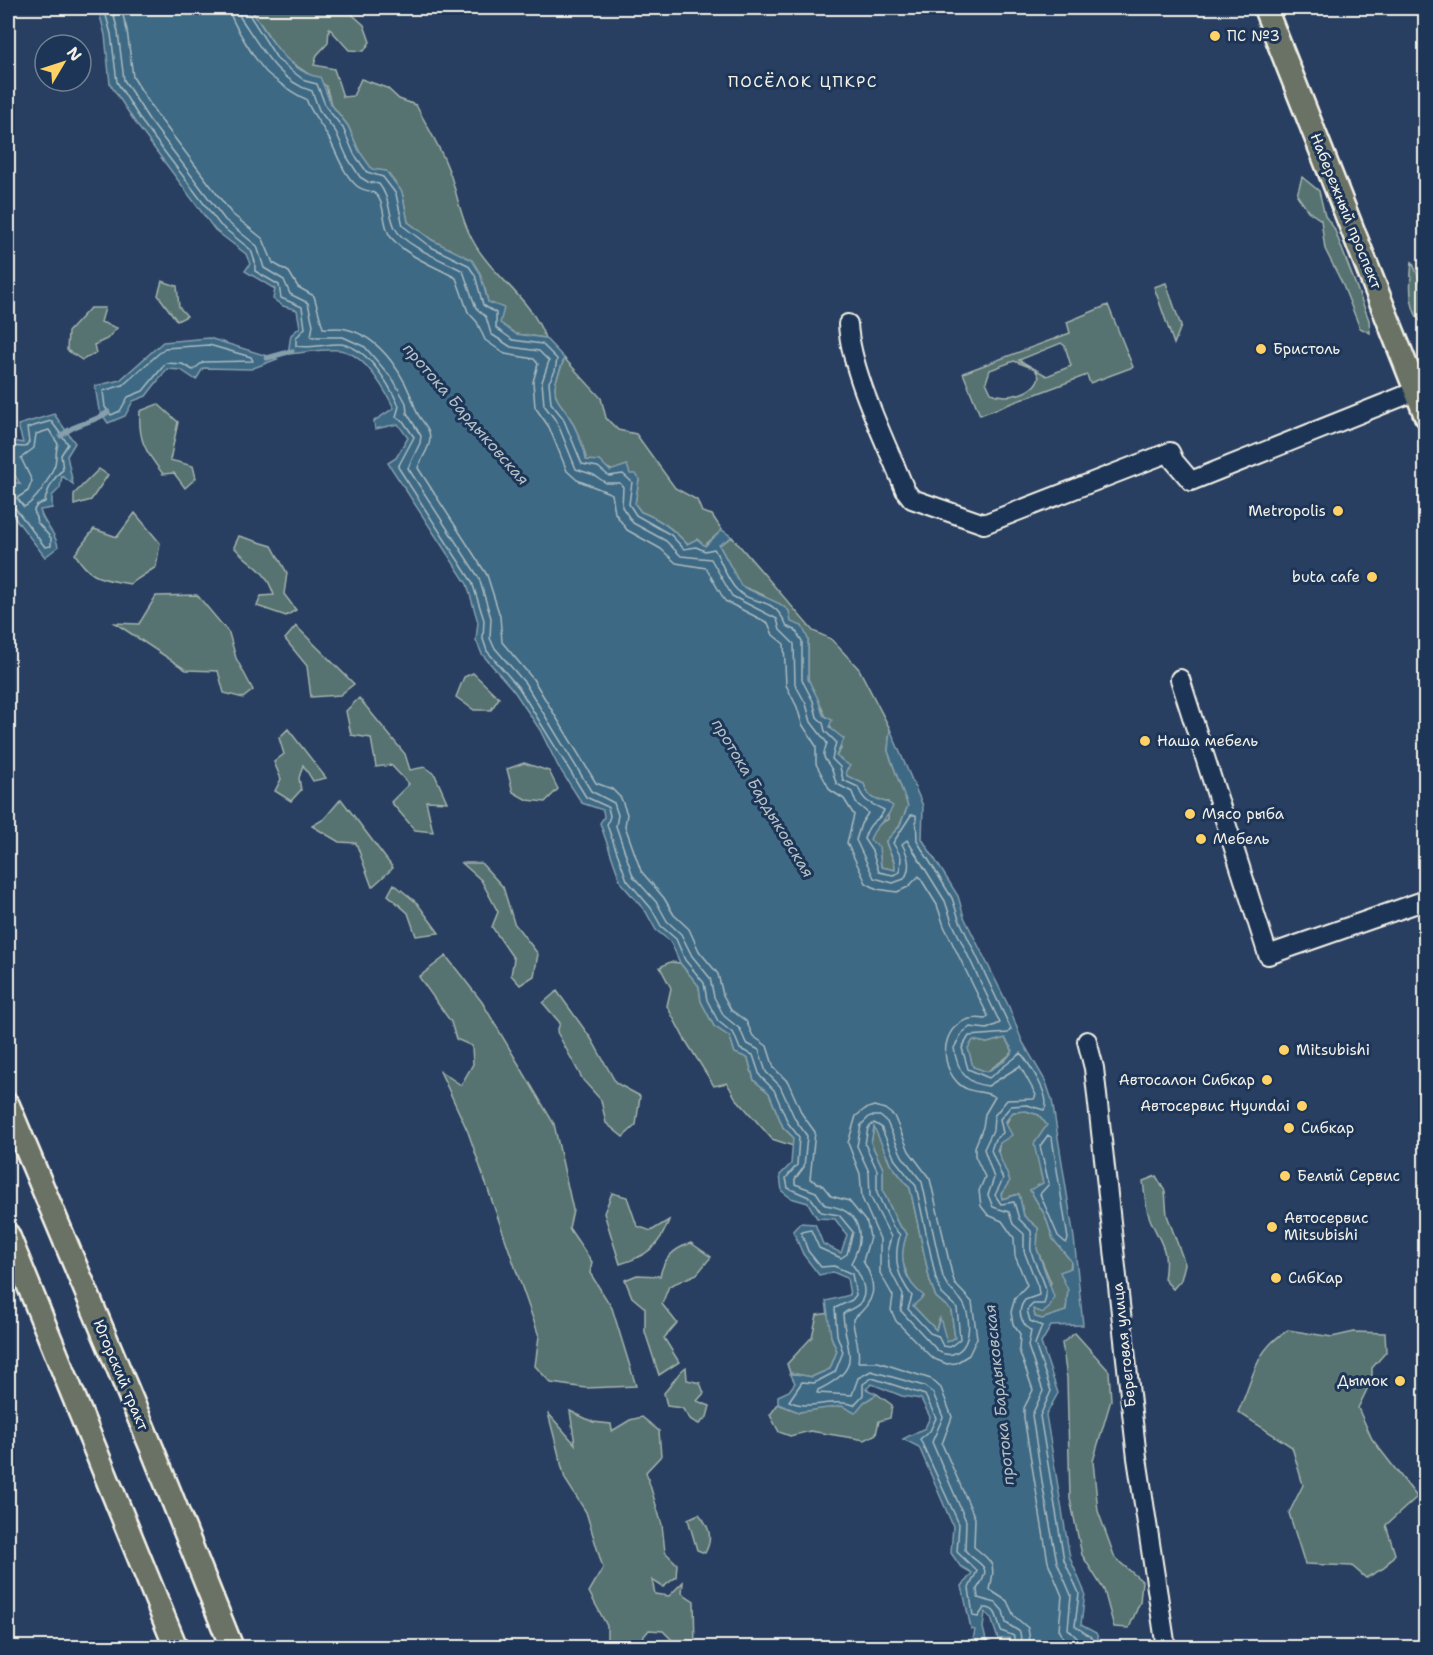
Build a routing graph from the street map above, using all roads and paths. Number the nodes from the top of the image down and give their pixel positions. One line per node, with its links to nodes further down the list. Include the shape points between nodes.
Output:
1 (1265, 8): 3 (main road, Набережный проспект)
2 (848, 324): 3 (street, via 849,341 864,388 905,490 912,499 984,524 1170,452 1191,481)
3 (1421, 389): 4 (main road, Набережный проспект)
4 (1425, 416)
5 (1180, 678): 6 (street, via 1268,955)
6 (1425, 900)
7 (1087, 1041): 12 (street, Береговая улица, via 1094,1068 1137,1458)
8 (8, 1105): 11 (main road, Югорский тракт)
9 (8, 1235): 10 (main road)
10 (176, 1647)
11 (232, 1647)
12 (1166, 1647)

